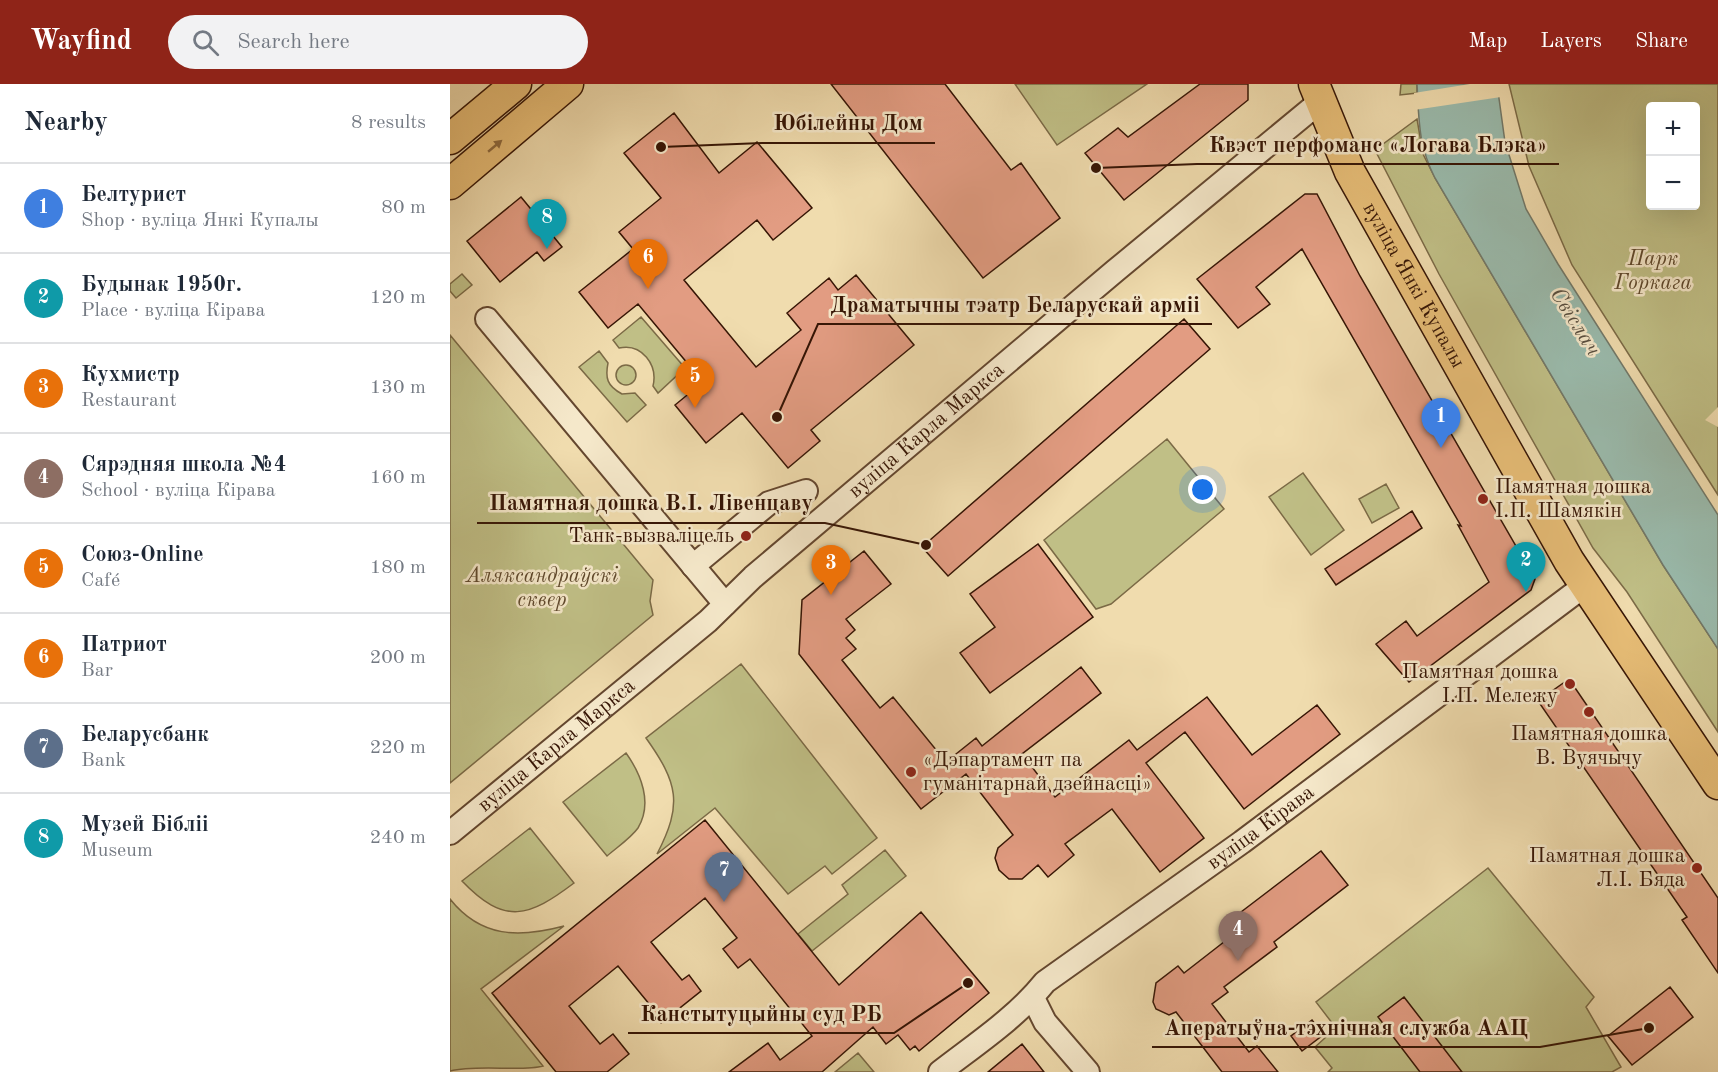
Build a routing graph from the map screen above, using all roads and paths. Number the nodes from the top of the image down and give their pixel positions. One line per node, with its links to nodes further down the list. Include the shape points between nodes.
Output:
1 (516, 84): 4 (main road)
2 (568, 84): 5 (main road, one-way to 2)
3 (1318, 92): 9 (main road, вуліца Янкі Купалы, via 1350,172); 10 (street, вуліца Карла Маркса)
4 (450, 139)
5 (450, 184)
6 (487, 319): 8 (street)
7 (806, 491): 8 (street, via 768,504)
8 (693, 566): 10 (street)
9 (1584, 586): 11 (main road, вуліца Янкі Купалы); 13 (street, вуліца Кірава, via 1242,842 1045,982)
10 (725, 604): 12 (street, вуліца Карла Маркса)
11 (1718, 784)
12 (450, 832)
13 (1033, 998): 14 (street, вуліца Кірава); 15 (street, via 1045,1022)
14 (940, 1072)
15 (1088, 1072)

